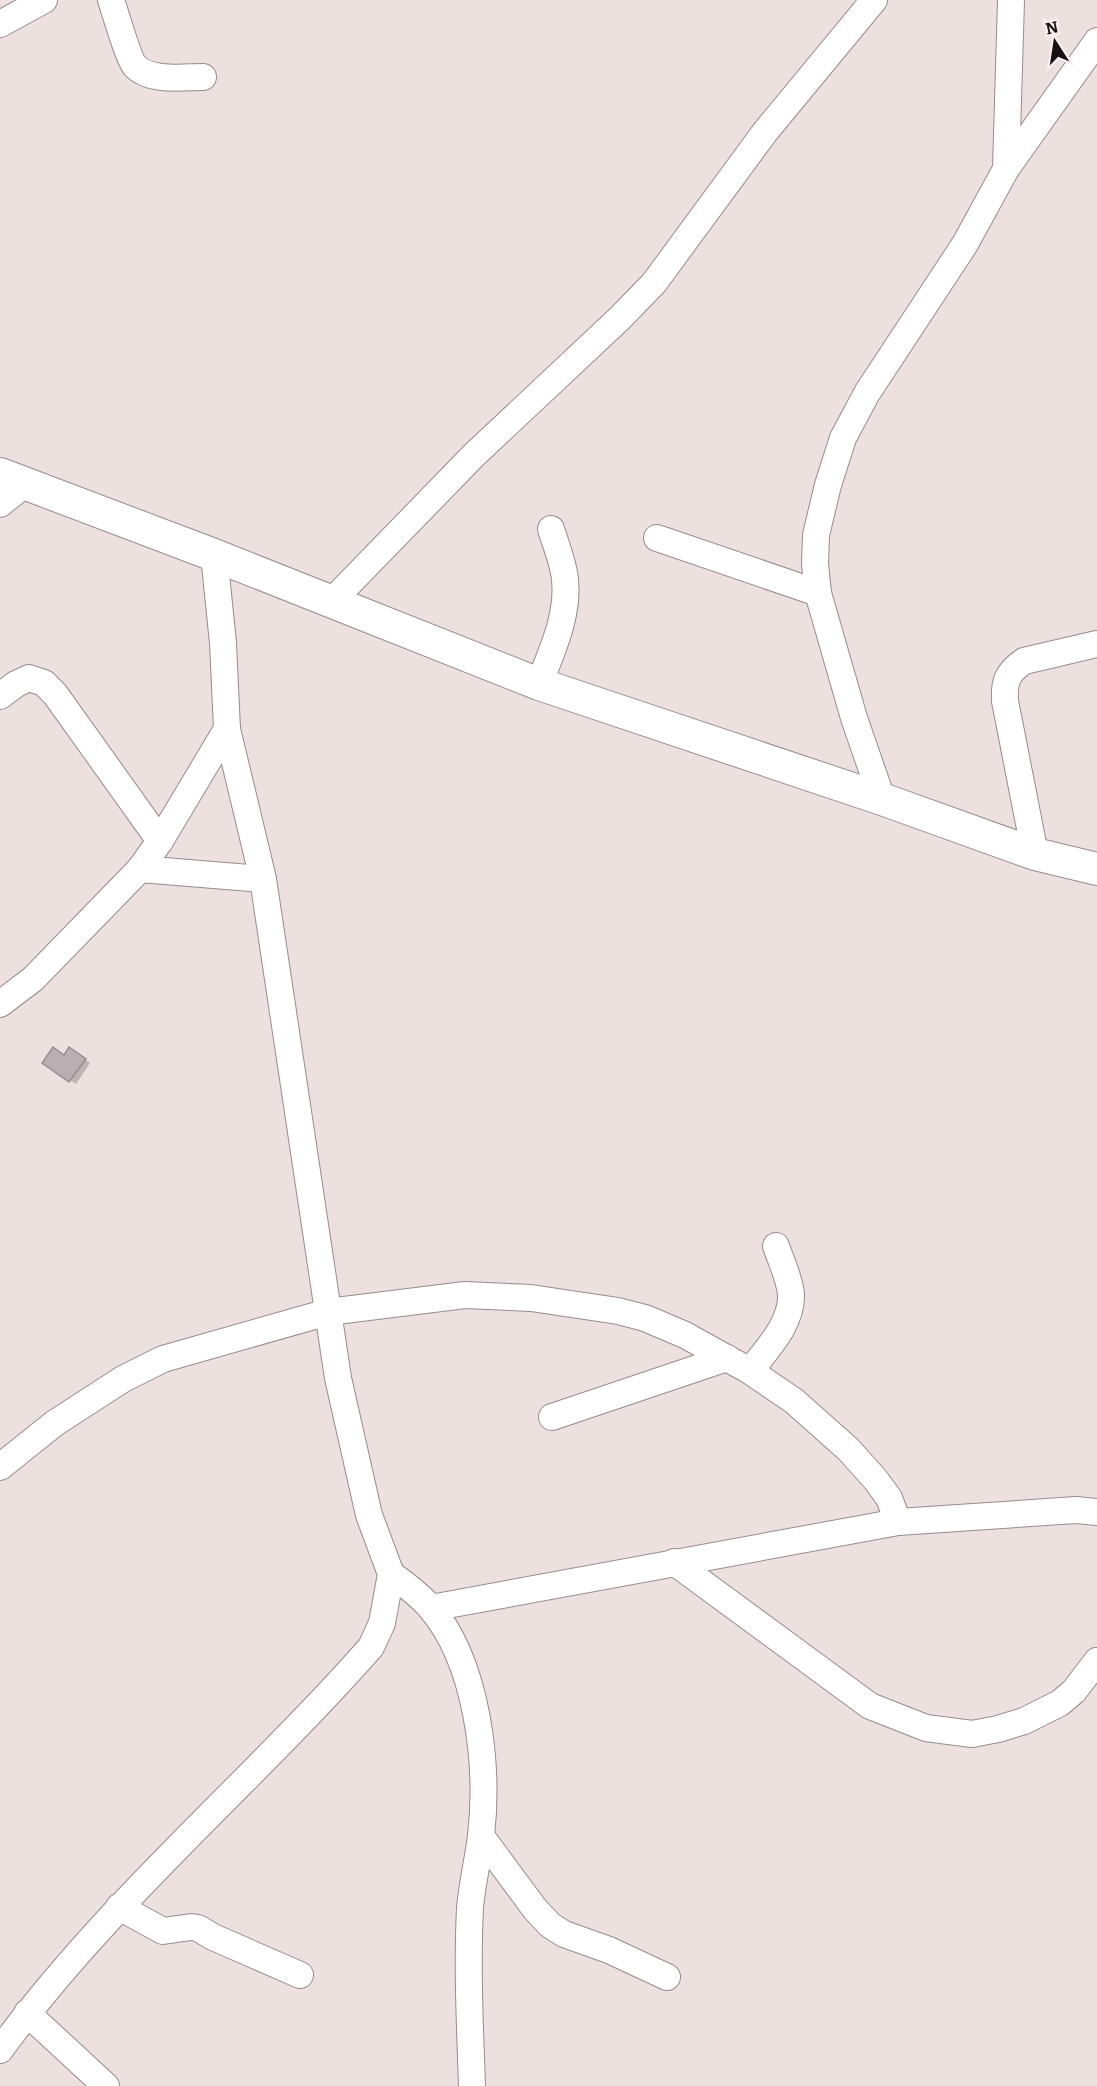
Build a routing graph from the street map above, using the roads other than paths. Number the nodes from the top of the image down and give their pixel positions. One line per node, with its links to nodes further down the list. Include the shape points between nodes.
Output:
1 (44, 0): 5 (street)
2 (111, 0): 7 (street, via 134,65 145,73 160,76)
3 (874, 0): 15 (street, via 765,132 654,283 474,455)
4 (1011, 0): 8 (street)
5 (0, 24)
6 (1097, 41): 8 (street)
7 (203, 77)
8 (1006, 169): 14 (street, via 965,244 867,393 843,438 816,535)
9 (12, 479): 10 (street); 13 (main road)
10 (0, 504)
11 (551, 529): 17 (street, via 565,581 564,603 558,633)
12 (657, 538): 14 (street)
13 (214, 555): 15 (main road); 19 (street)
14 (818, 593): 20 (street)
15 (332, 602): 17 (main road)
16 (1097, 644): 22 (street, via 1024,662 1008,675 1004,686)
17 (539, 684): 20 (main road)
18 (0, 696): 21 (street, via 29,678 44,683)
19 (228, 729): 21 (street); 25 (street)
20 (882, 799): 22 (main road)
21 (160, 841): 23 (street)
22 (1035, 854): 24 (main road)
23 (140, 869): 25 (street); 26 (street, via 33,979)
24 (1097, 869)
25 (263, 879): 28 (street)
26 (0, 1004)
27 (776, 1246): 30 (street, via 791,1294 789,1312)
28 (328, 1312): 29 (street, via 465,1295 531,1298 645,1318); 32 (street, via 164,1359 123,1379 55,1423); 36 (street, via 338,1378 369,1515)
29 (727, 1358): 30 (street); 31 (street)
30 (750, 1371): 34 (street, via 794,1401 848,1449 889,1498)
31 (552, 1417)
32 (0, 1467)
33 (1097, 1512): 34 (street, via 1076,1510)
34 (898, 1522): 35 (street)
35 (674, 1562): 37 (street); 38 (street, via 870,1706 926,1728 972,1734 1024,1721 1060,1703)
36 (392, 1574): 37 (street); 40 (street, via 382,1623 371,1647)
37 (430, 1608): 39 (street, via 458,1650 466,1673 481,1754)
38 (1097, 1661)
39 (481, 1836): 42 (street, via 550,1925); 46 (street, via 470,1906)
40 (119, 1907): 41 (street, via 162,1931 198,1928); 43 (street)
41 (300, 1975)
42 (667, 1977)
43 (27, 2013): 44 (street); 45 (street)
44 (0, 2050)
45 (106, 2086)
46 (472, 2086)

